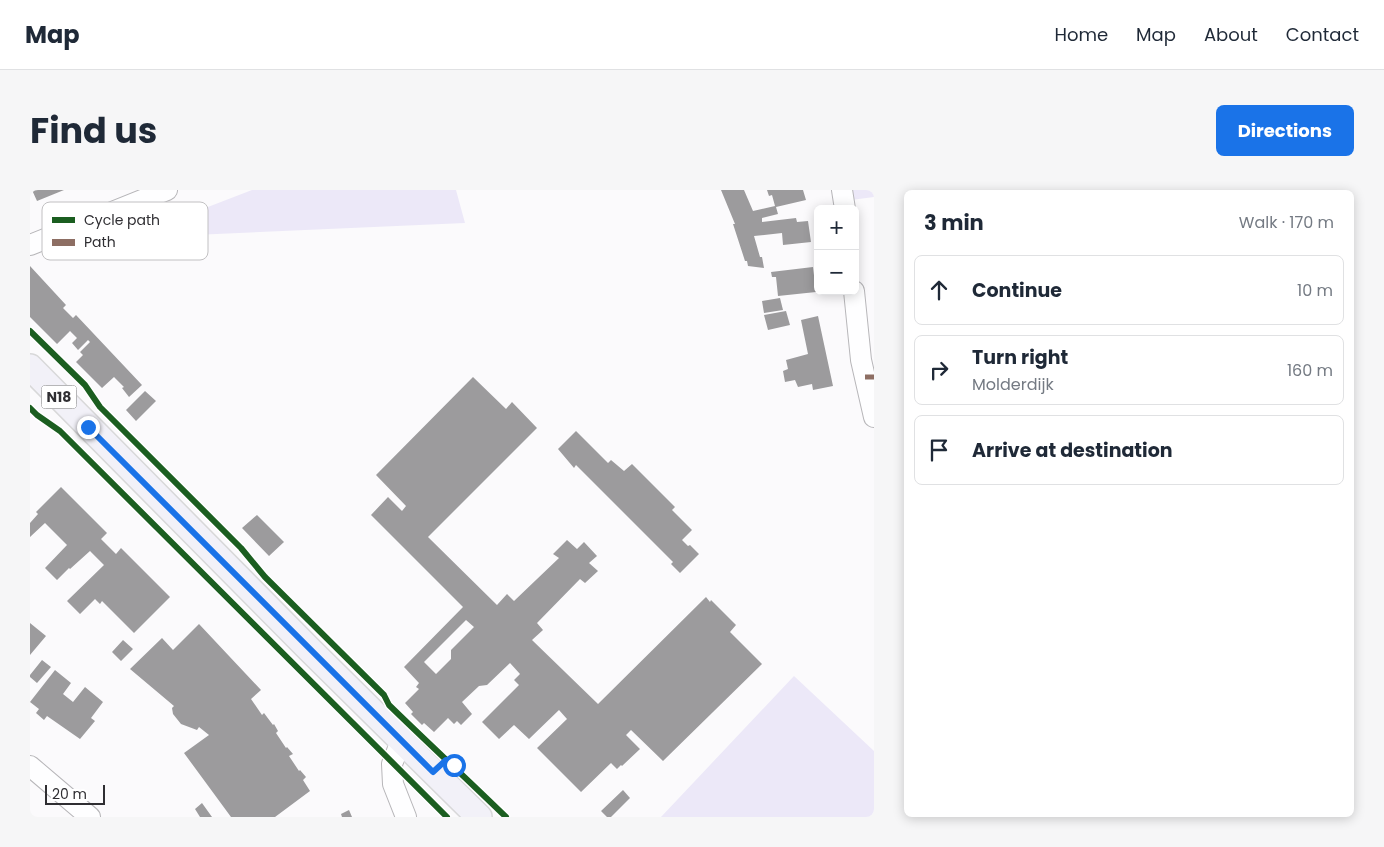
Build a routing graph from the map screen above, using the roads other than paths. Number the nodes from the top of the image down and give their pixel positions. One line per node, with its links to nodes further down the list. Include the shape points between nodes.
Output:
1 (167, 190): 3 (street)
2 (842, 190): 4 (street)
3 (137, 202)
4 (844, 205)
5 (42, 240): 6 (street)
6 (30, 245)
7 (854, 295): 9 (street, via 861,360)
8 (30, 367): 10 (main road, N18)
9 (874, 417)
10 (401, 740): 13 (street, via 392,764 393,784); 14 (main road, N18)
11 (30, 766): 12 (street)
12 (90, 817)
13 (406, 817)
14 (478, 817)

